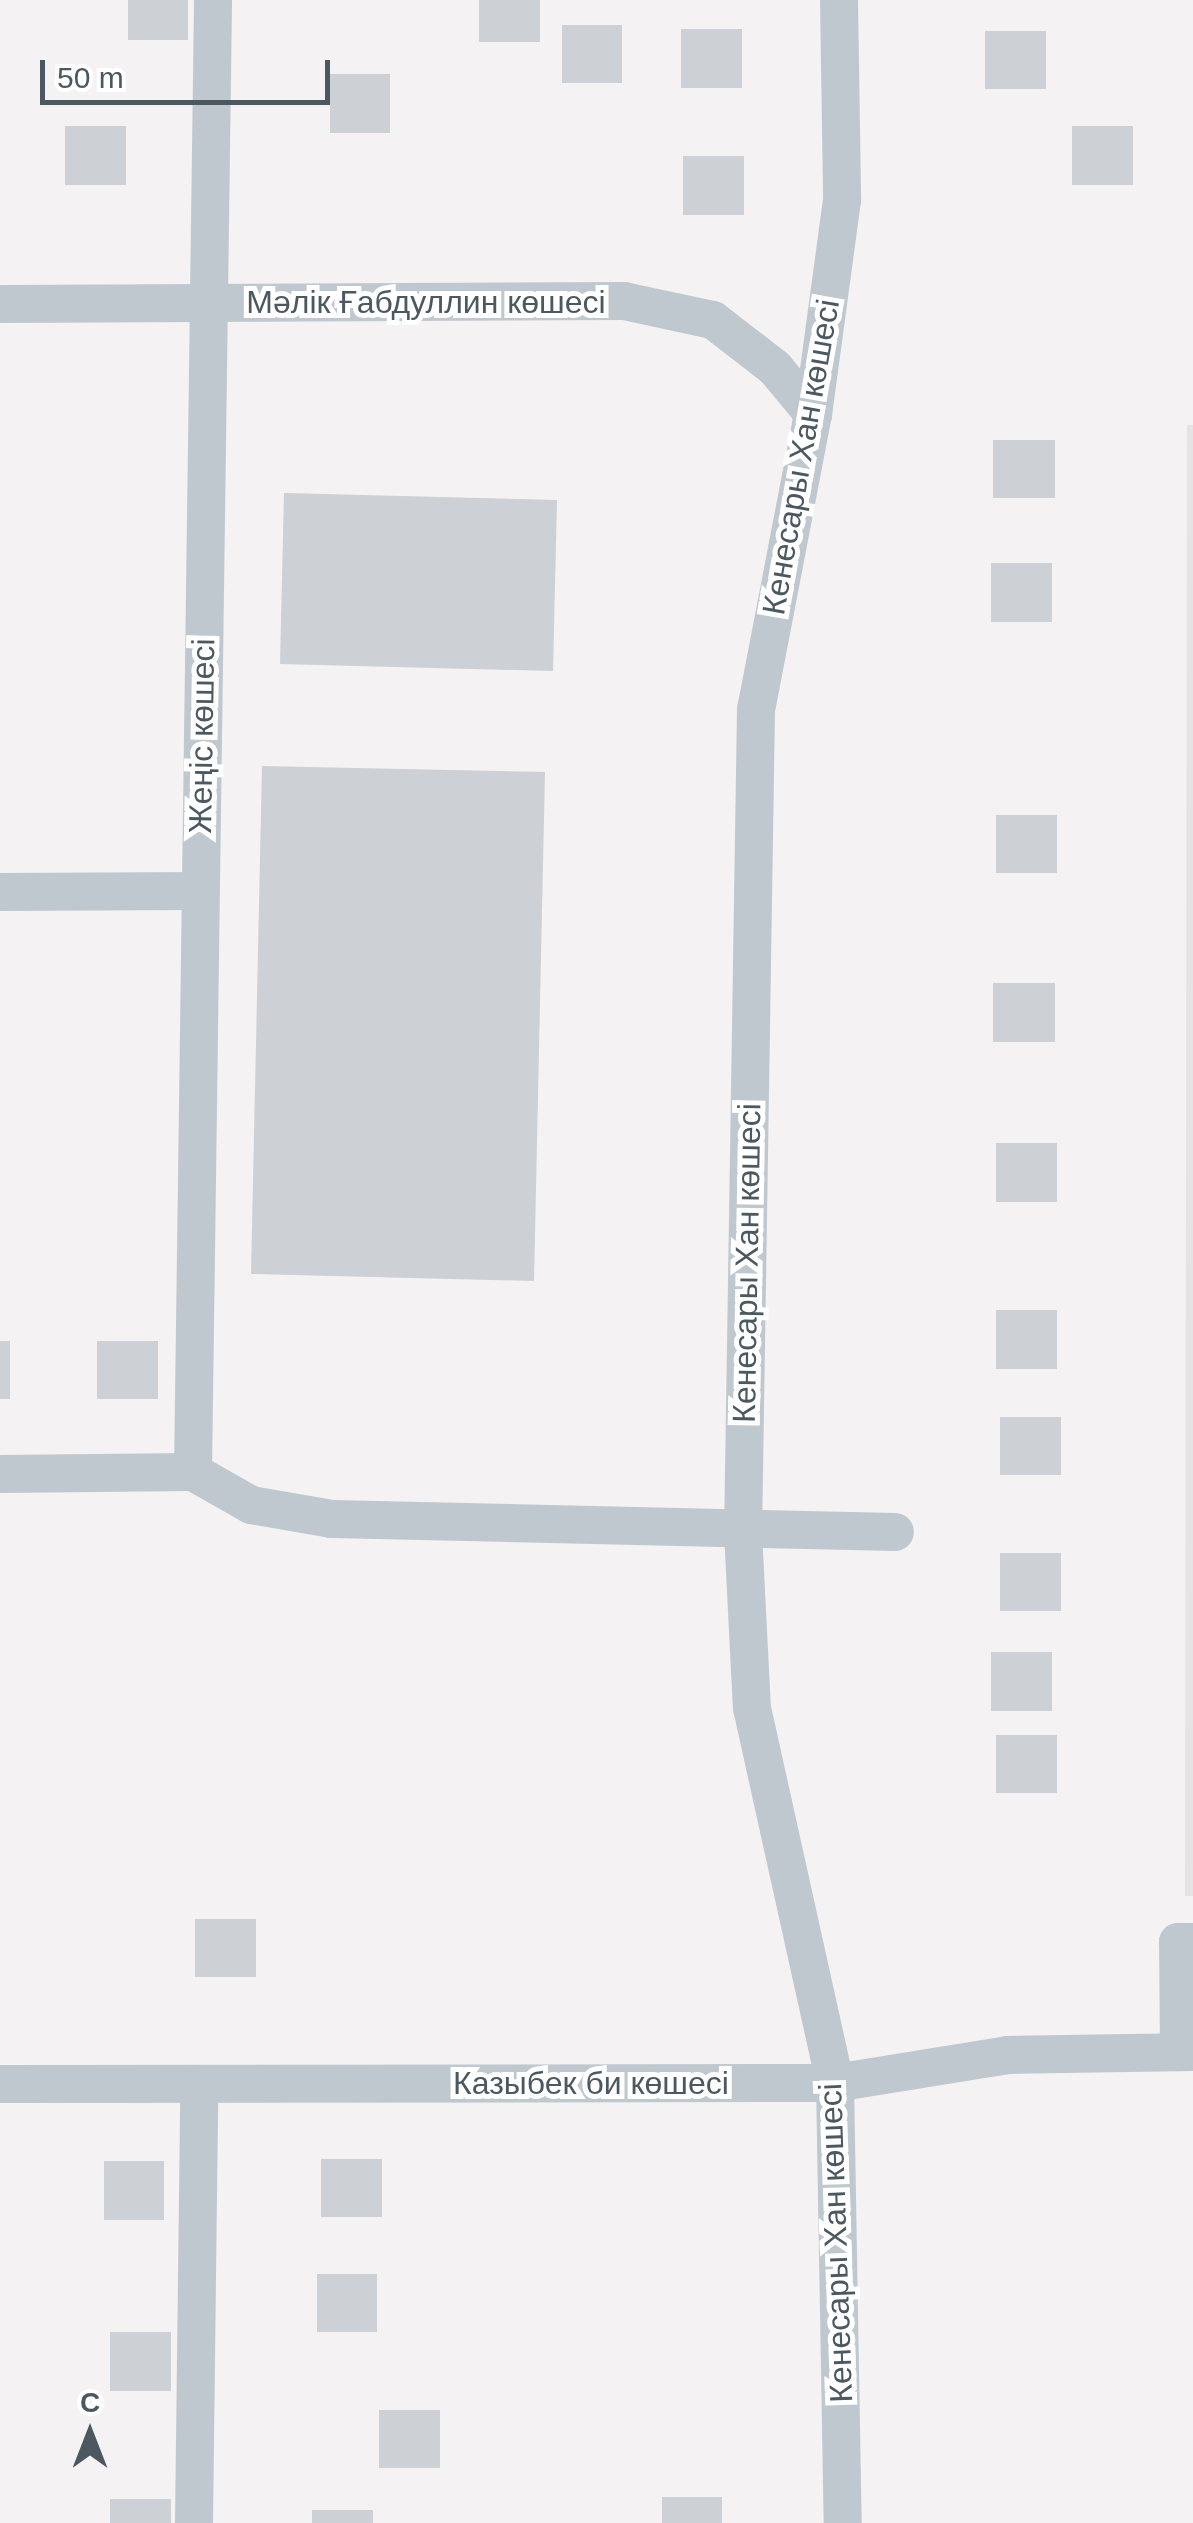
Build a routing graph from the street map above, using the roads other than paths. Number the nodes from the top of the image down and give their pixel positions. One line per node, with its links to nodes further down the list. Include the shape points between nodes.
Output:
1 (212, 0): 4 (street, Жеңіс көшесі)
2 (839, 0): 5 (street, Кенесары Хан көшесі, via 842,200)
3 (0, 304): 4 (street, Мәлік Ғабдуллин көшесі)
4 (208, 304): 5 (street, Мәлік Ғабдуллин көшесі, via 624,301 713,320 775,368); 6 (street, Жеңіс көшесі)
5 (813, 414): 10 (street, Кенесары Хан көшесі, via 756,708)
6 (200, 891): 7 (street); 8 (street, Жеңіс көшесі)
7 (0, 892)
8 (193, 1472): 9 (street); 10 (street, via 251,1504 332,1519)
9 (0, 1474)
10 (744, 1532): 11 (street); 14 (street, Кенесары Хан көшесі, via 752,1708)
11 (895, 1532)
12 (1193, 1942): 13 (street, Казыбек би көшесі, via 1178,1942)
13 (1186, 2052): 14 (street, Казыбек би көшесі, via 1007,2055)
14 (835, 2082): 16 (street, Казыбек би көшесі); 18 (street, Кенесары Хан көшесі)
15 (0, 2084): 16 (street, Казыбек би көшесі)
16 (199, 2084): 17 (street)
17 (194, 2523)
18 (843, 2523)

